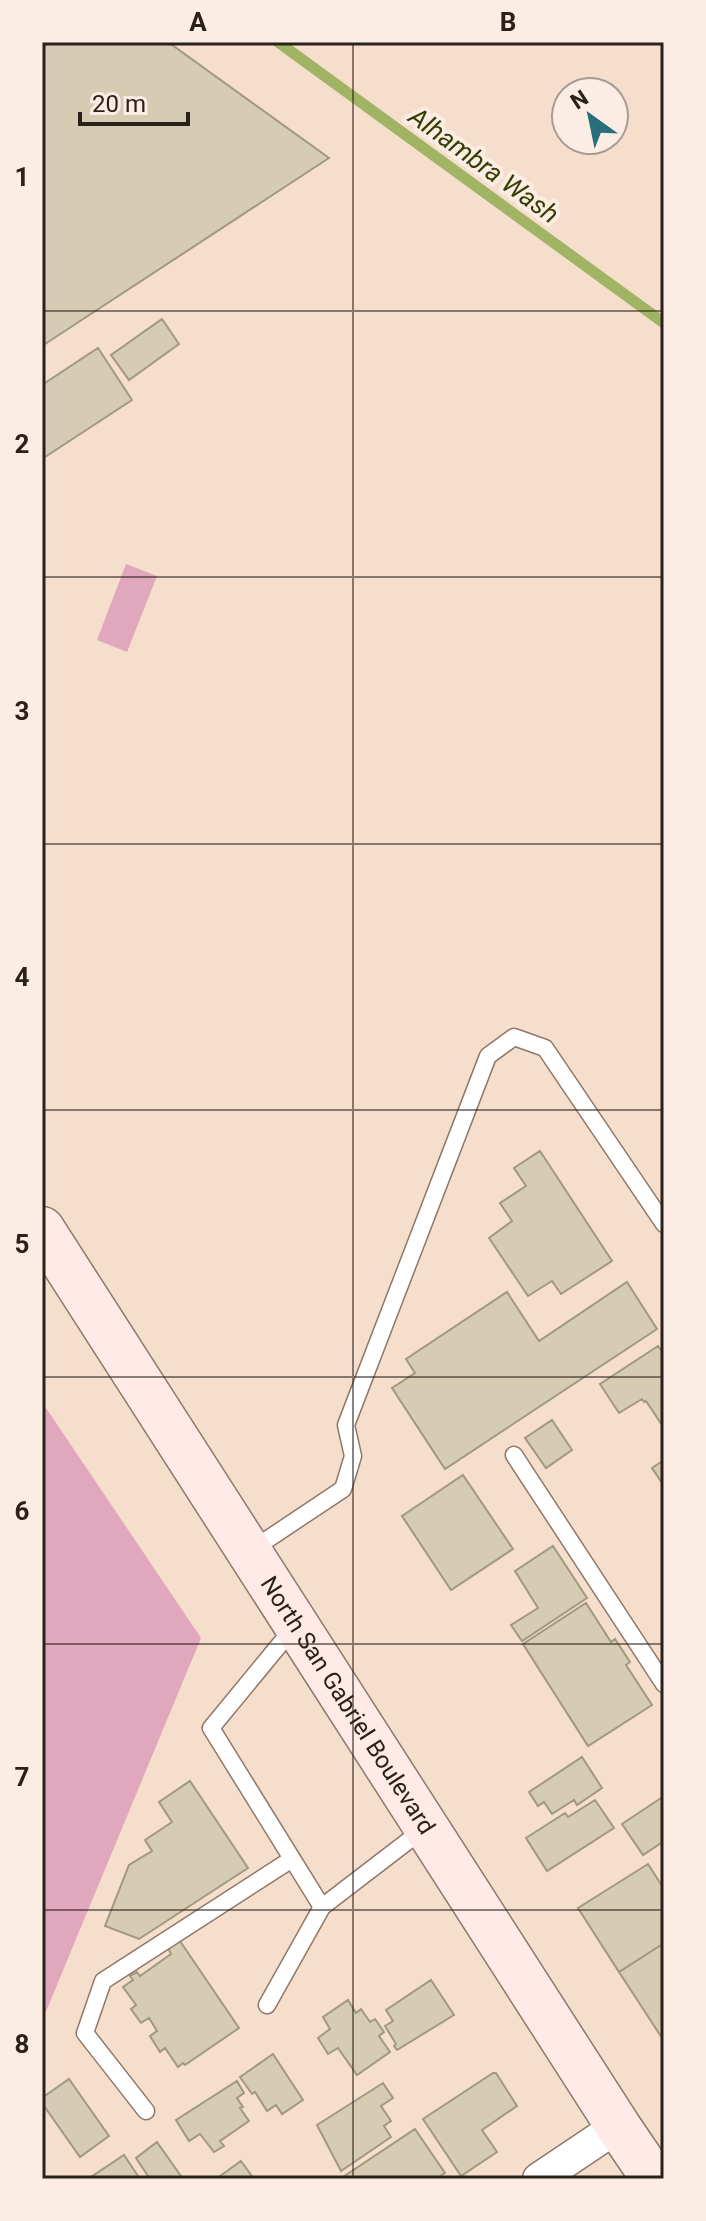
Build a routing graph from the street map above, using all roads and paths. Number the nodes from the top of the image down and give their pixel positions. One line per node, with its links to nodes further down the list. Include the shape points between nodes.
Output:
1 (664, 1224): 4 (lane, via 545,1048 514,1037 488,1056 346,1425 353,1456 343,1489)
2 (42, 1229): 4 (main road, North San Gabriel Boulevard)
3 (514, 1455): 6 (lane)
4 (249, 1552): 5 (main road, North San Gabriel Boulevard)
5 (296, 1625): 7 (main road, North San Gabriel Boulevard); 8 (lane, via 211,1728)
6 (664, 1684)
7 (426, 1827): 9 (lane); 12 (main road, North San Gabriel Boulevard)
8 (292, 1859): 9 (lane); 11 (lane, via 103,1981 85,2033)
9 (322, 1907): 10 (lane)
10 (267, 2005)
11 (146, 2111)
12 (618, 2126): 13 (street); 14 (main road, North San Gabriel Boulevard)
13 (539, 2179)
14 (654, 2179)

